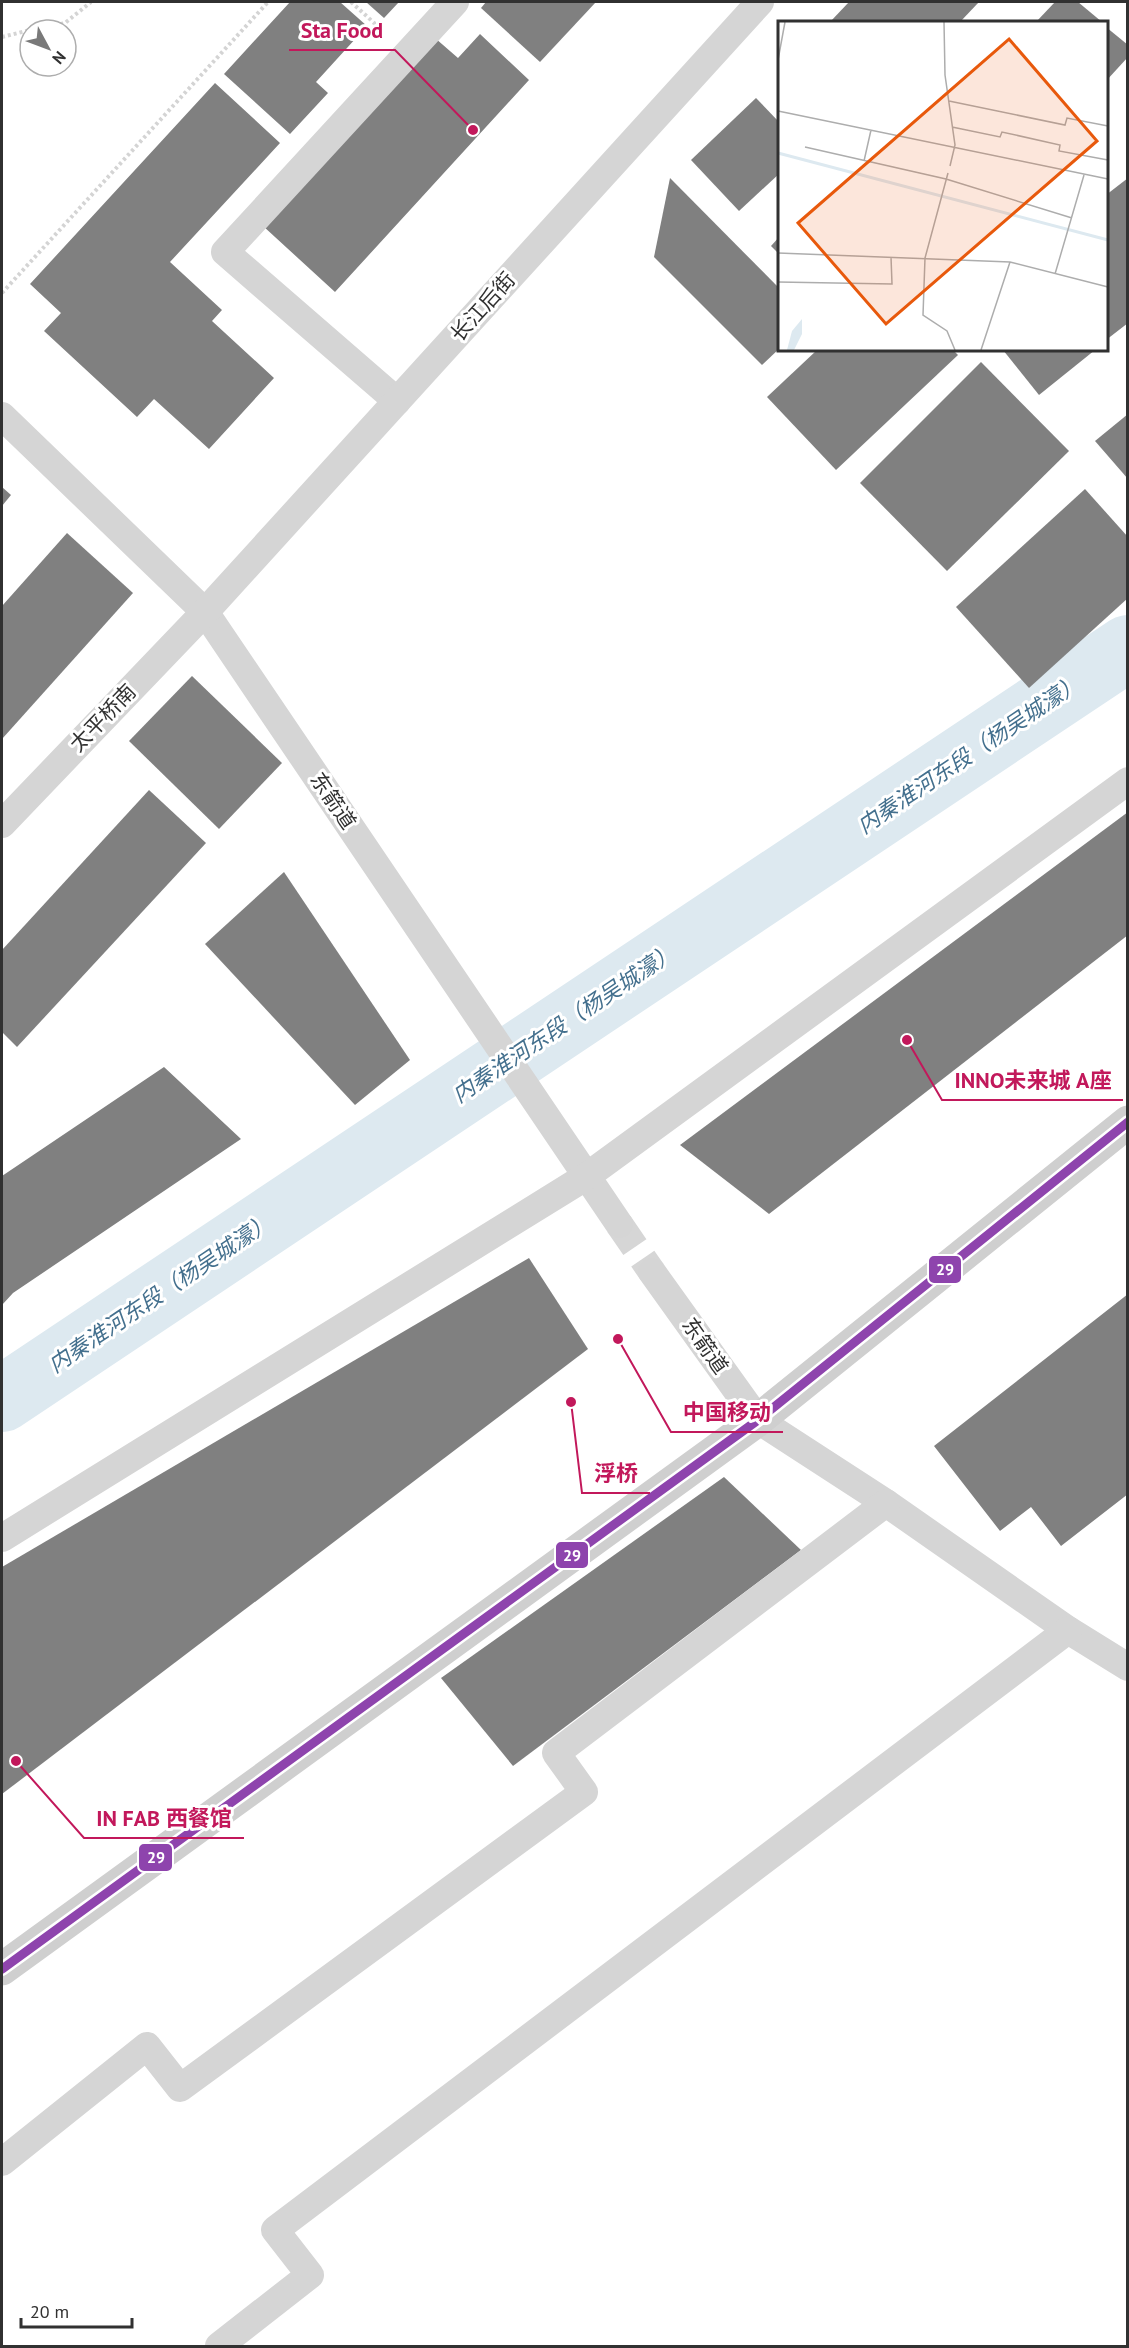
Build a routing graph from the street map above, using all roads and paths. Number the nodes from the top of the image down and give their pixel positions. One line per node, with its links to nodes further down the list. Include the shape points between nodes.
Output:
1 (91, 2): 6 (path)
2 (268, 2): 10 (path)
3 (351, 2): 9 (path)
4 (455, 2): 9 (street)
5 (760, 2): 11 (street, 长江后街)
6 (70, 18)
7 (18, 33): 8 (path)
8 (2, 37)
9 (408, 54): 11 (street, via 225,252)
10 (2, 293)
11 (397, 401): 13 (street, 长江后街)
12 (2, 416): 13 (street, 东箭道)
13 (204, 612): 15 (street, 太平桥南); 17 (street, 东箭道)
14 (1128, 781): 17 (street)
15 (2, 824)
16 (1128, 1122): 20 (main road)
17 (587, 1176): 18 (street, 东箭道); 22 (street)
18 (619, 1224)
19 (652, 1272): 20 (street, 东箭道)
20 (758, 1420): 21 (street); 25 (main road)
21 (886, 1503): 23 (street); 26 (street, via 556,1753 584,1792 180,2088 147,2046)
22 (2, 1538)
23 (1068, 1630): 24 (street); 27 (street, via 275,2230 310,2275)
24 (1128, 1667)
25 (2, 1969)
26 (2, 2162)
27 (219, 2346)

